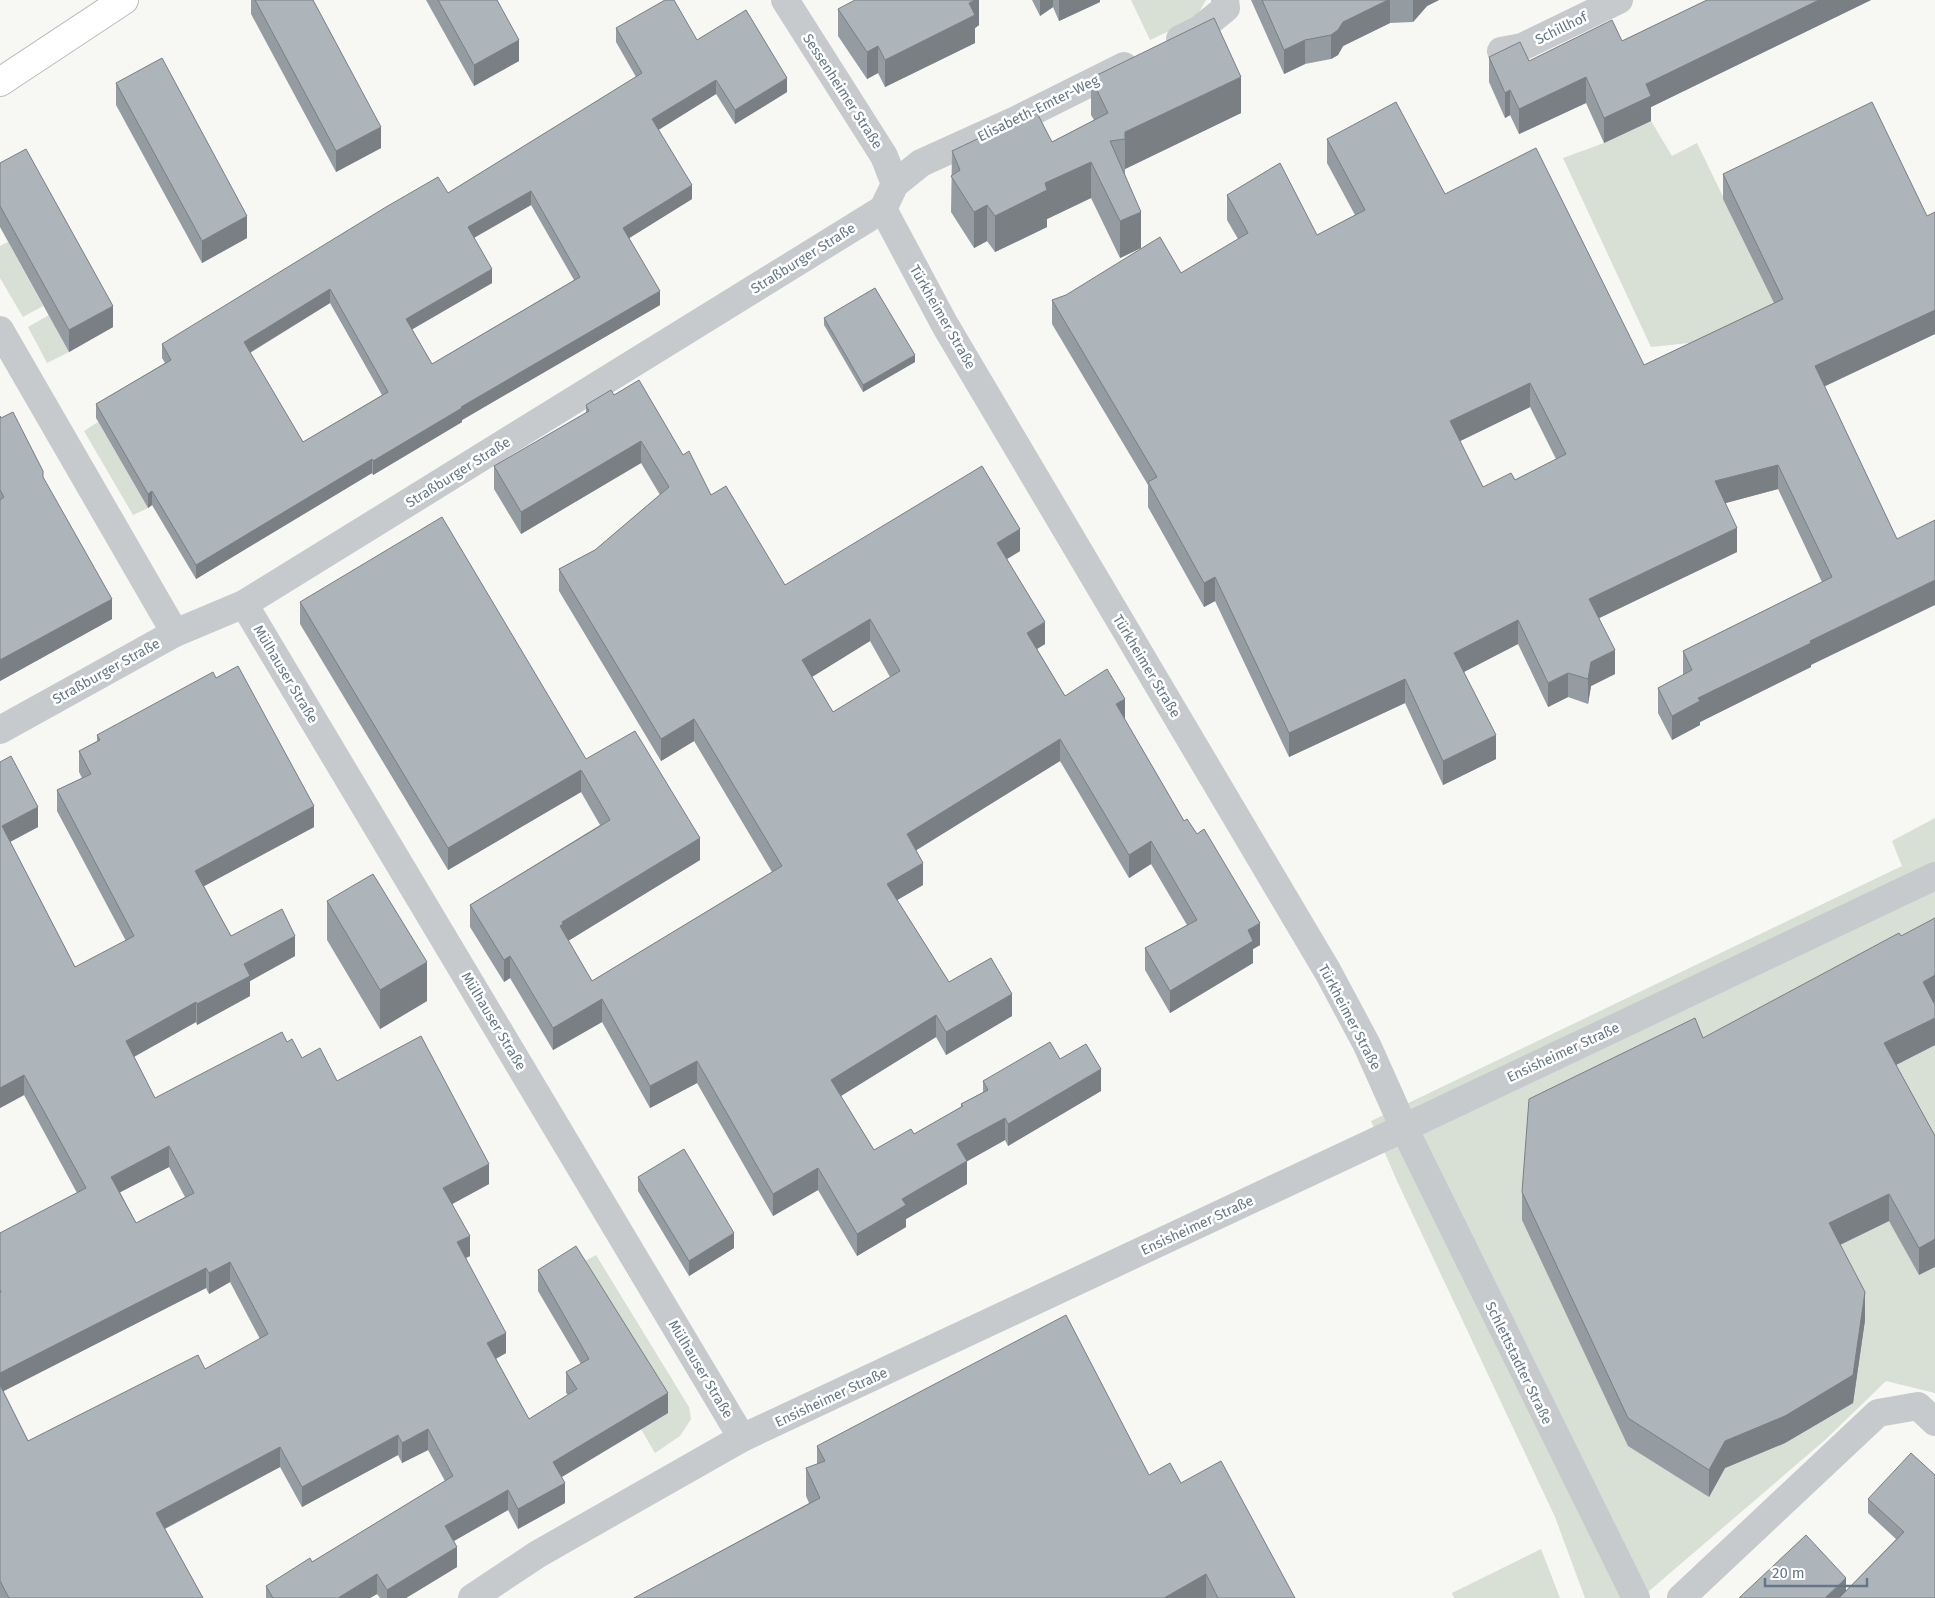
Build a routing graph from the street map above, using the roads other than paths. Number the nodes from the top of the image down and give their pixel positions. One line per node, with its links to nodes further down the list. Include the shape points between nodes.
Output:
1 (124, 0): 6 (main road)
2 (785, 0): 7 (street, Sessenheimer Straße, via 884,156)
3 (1225, 0): 7 (street, Elisabeth-Emter-Weg, via 1226,8 1200,29 921,163)
4 (1619, 0): 5 (street, Schillhof, via 1522,47)
5 (1501, 51)
6 (0, 82)
7 (895, 184): 8 (street)
8 (883, 209): 10 (street, Straßburger Straße); 14 (street, Türkheimer Straße, via 945,325 1328,972 1367,1045)
9 (0, 330): 11 (street)
10 (244, 604): 11 (street, Straßburger Straße); 16 (street, Mülhauser Straße)
11 (175, 633): 12 (street, Straßburger Straße)
12 (0, 730)
13 (1935, 876): 14 (street, Ensisheimer Straße)
14 (1404, 1128): 16 (street, Ensisheimer Straße); 18 (street, Schlettstadter Straße)
15 (1927, 1414): 19 (street, via 1878,1413)
16 (742, 1438): 17 (street, Ensisheimer Straße, via 563,1539)
17 (472, 1598)
18 (1636, 1598)
19 (1681, 1598)

